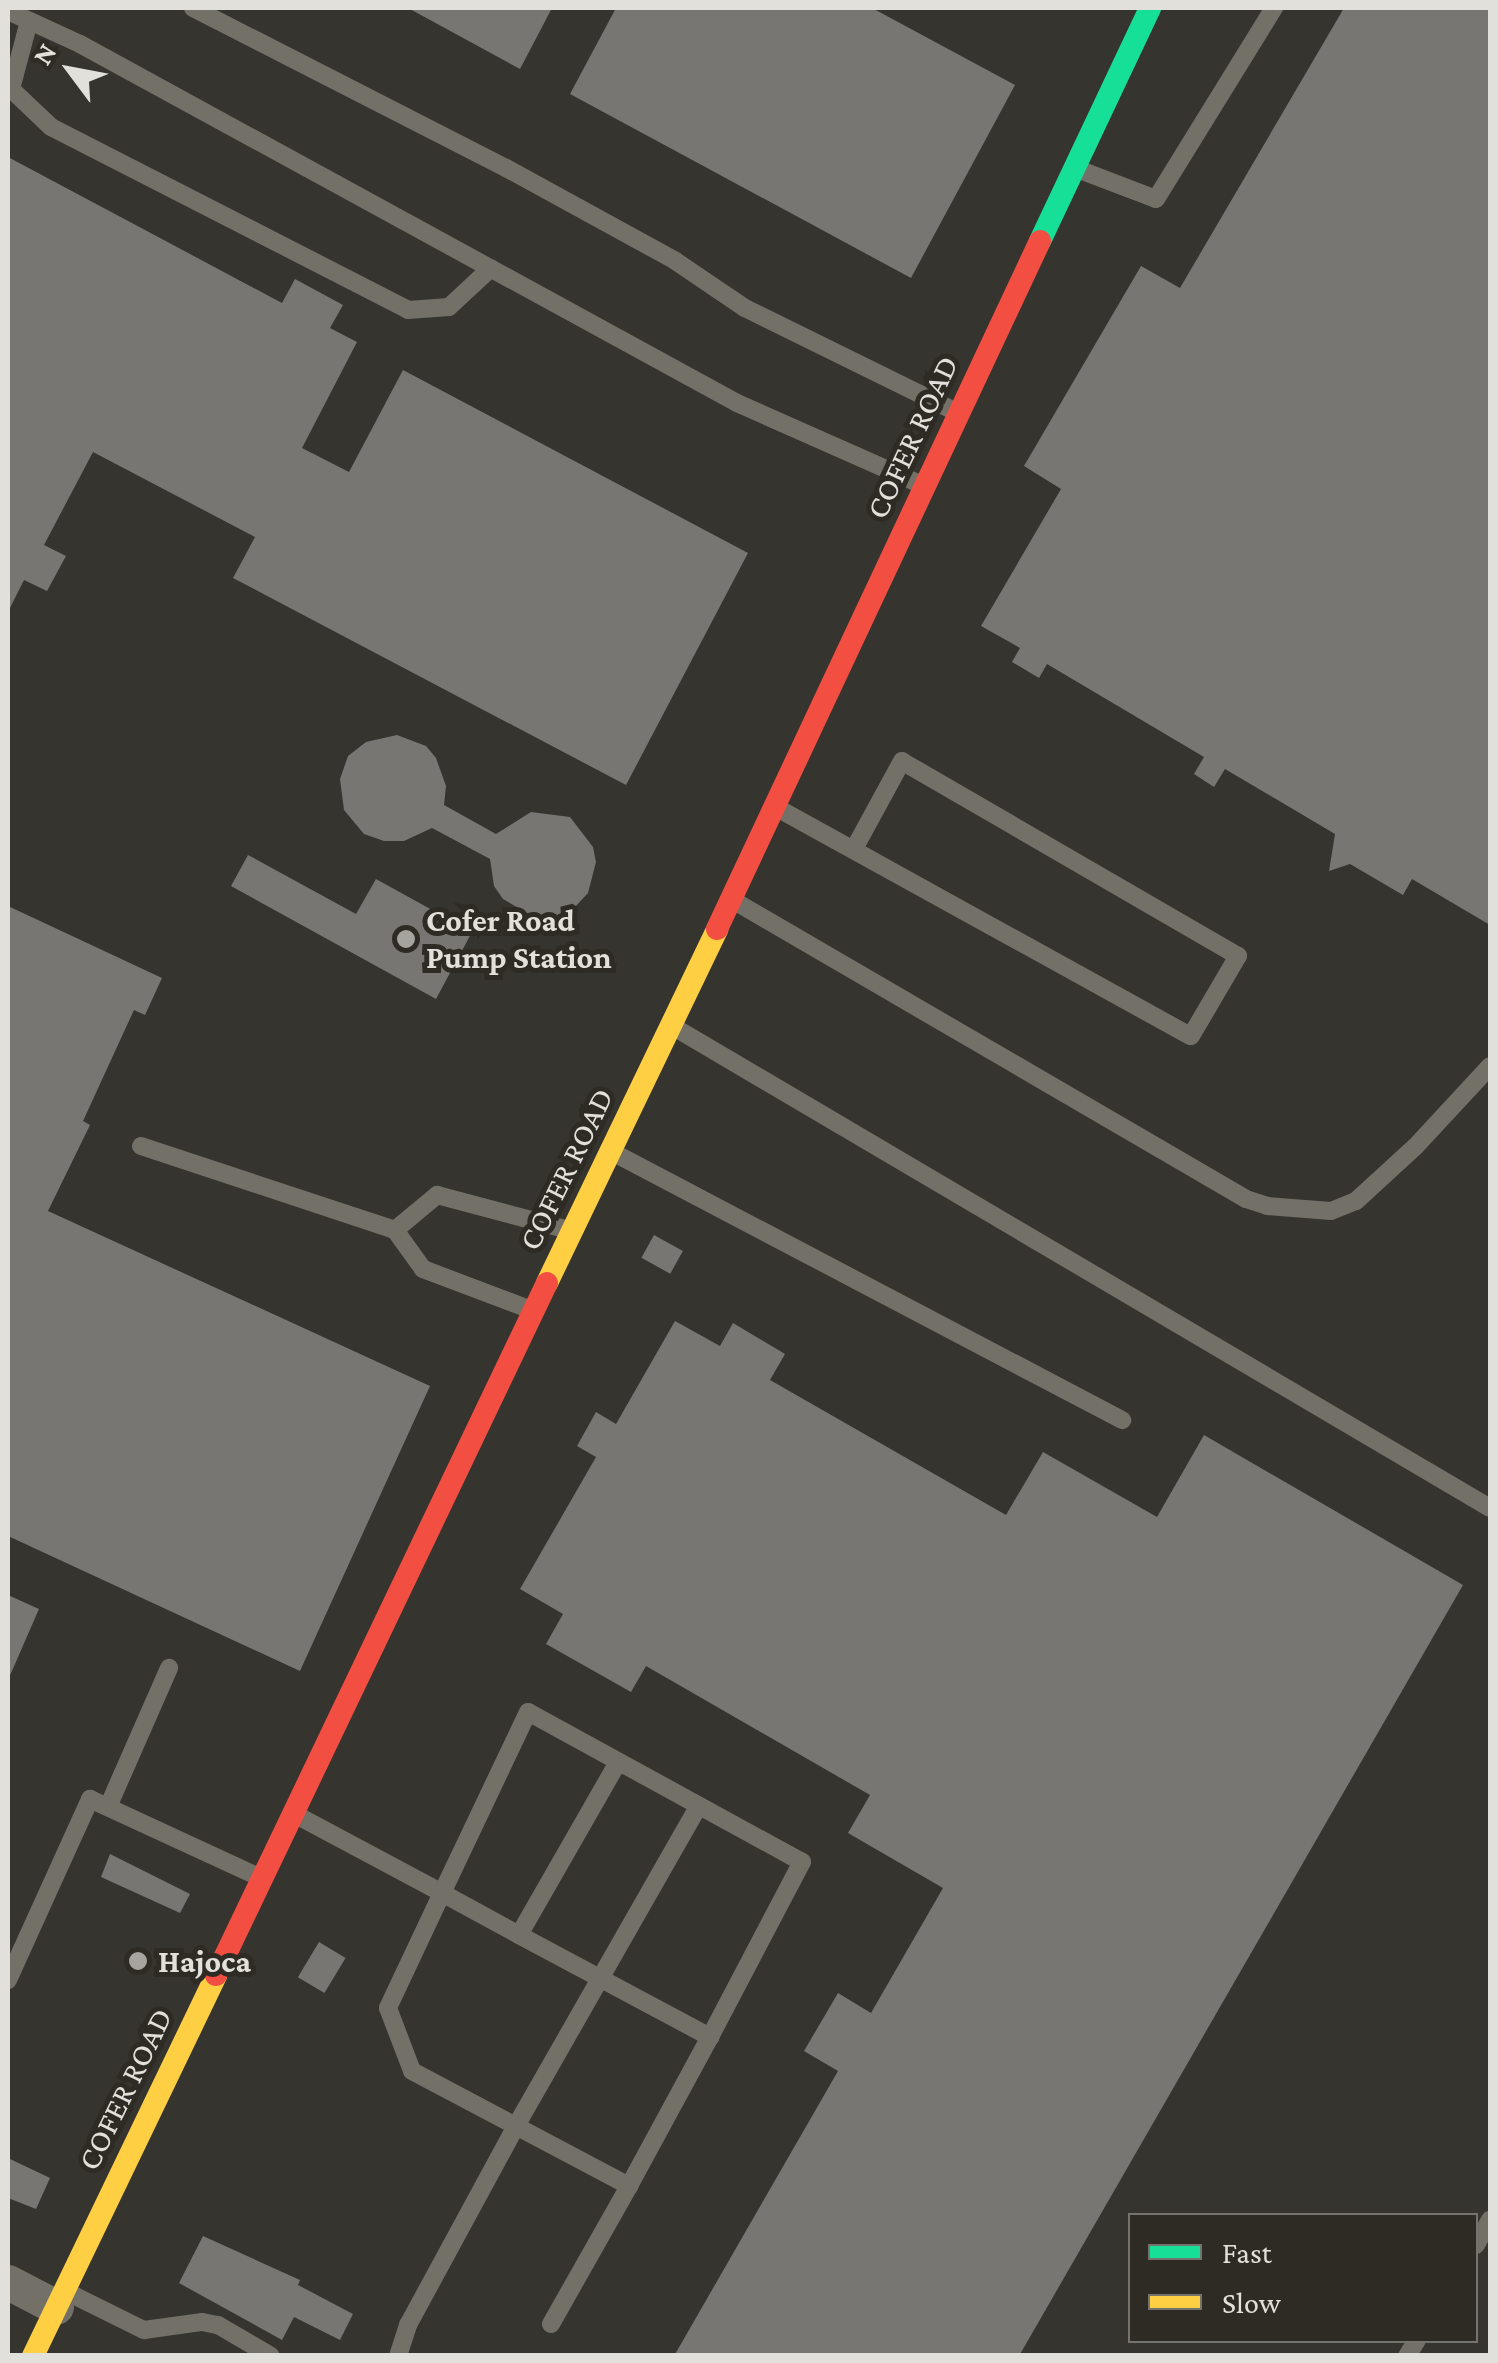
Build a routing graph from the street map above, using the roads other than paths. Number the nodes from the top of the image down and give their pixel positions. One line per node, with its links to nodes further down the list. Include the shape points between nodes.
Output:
1 (193, 8): 8 (lane, via 506,168 674,260 745,308)
2 (1150, 8): 6 (street, COFER ROAD)
3 (1274, 8): 6 (lane, via 1156,199)
4 (8, 11): 5 (lane)
5 (29, 21): 7 (lane); 7 (lane, via 12,88 51,128 408,310 449,307)
6 (1075, 168): 8 (street, COFER ROAD)
7 (491, 268): 9 (lane, via 736,403)
8 (959, 414): 9 (street, COFER ROAD)
9 (925, 486): 10 (street, COFER ROAD)
10 (774, 806): 11 (lane); 12 (street, COFER ROAD)
11 (854, 849): 11 (lane, via 1191,1036 1238,956 902,762)
12 (731, 899): 13 (street, COFER ROAD); 14 (lane, via 1267,1206 1331,1212 1356,1201)
13 (671, 1026): 16 (street, COFER ROAD); 21 (lane)
14 (1490, 1066)
15 (140, 1146): 17 (lane)
16 (611, 1152): 18 (street, COFER ROAD); 20 (lane)
17 (395, 1230): 18 (lane, via 438,1195); 19 (lane, via 422,1269)
18 (572, 1231): 19 (street, COFER ROAD)
19 (534, 1311): 26 (street, COFER ROAD)
20 (1122, 1420)
21 (1490, 1508)
22 (169, 1668): 24 (lane)
23 (618, 1764): 25 (lane); 28 (lane, via 528,1712); 29 (lane)
24 (108, 1807): 27 (lane); 31 (lane, via 90,1799)
25 (698, 1807): 30 (lane); 32 (lane, via 802,1862)
26 (293, 1814): 27 (street, COFER ROAD); 28 (lane)
27 (262, 1878): 36 (street, COFER ROAD)
28 (442, 1893): 29 (lane); 33 (lane, via 388,2008 412,2070)
29 (519, 1935): 30 (lane)
30 (599, 1978): 32 (lane); 33 (lane)
31 (8, 1980)
32 (710, 2037): 34 (lane)
33 (516, 2126): 34 (lane); 40 (lane, via 408,2325)
34 (629, 2186): 37 (lane)
35 (8, 2282): 36 (street)
36 (60, 2299): 38 (street, COFER ROAD); 39 (lane, via 144,2330 218,2325)
37 (551, 2324)
38 (33, 2356)
39 (271, 2356)
40 (398, 2356)

